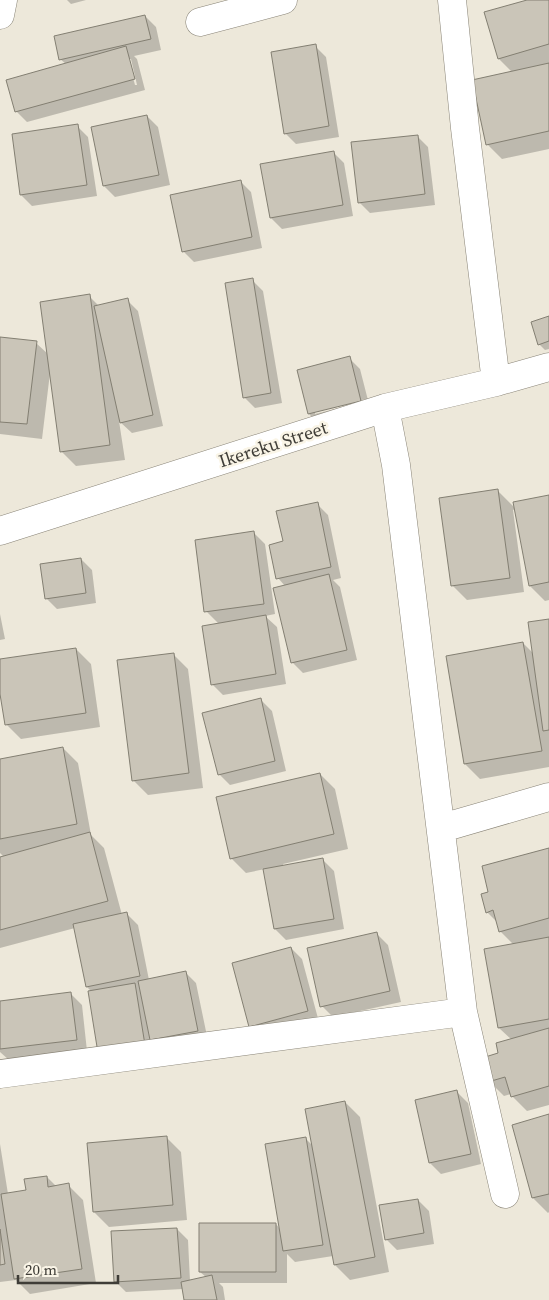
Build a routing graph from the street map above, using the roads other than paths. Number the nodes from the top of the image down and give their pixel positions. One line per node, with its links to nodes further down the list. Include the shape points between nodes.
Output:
1 (3, 0): 4 (street)
2 (283, 0): 5 (street)
3 (452, 0): 7 (street)
4 (0, 15)
5 (200, 22)
6 (549, 367): 7 (street, Ikereku Street)
7 (496, 382): 8 (street, Ikereku Street)
8 (385, 408): 9 (street, Ikereku Street); 11 (street, via 396,465)
9 (0, 531)
10 (549, 798): 11 (street)
11 (442, 828): 12 (street)
12 (463, 1012): 13 (street); 14 (street)
13 (0, 1074)
14 (505, 1194)

